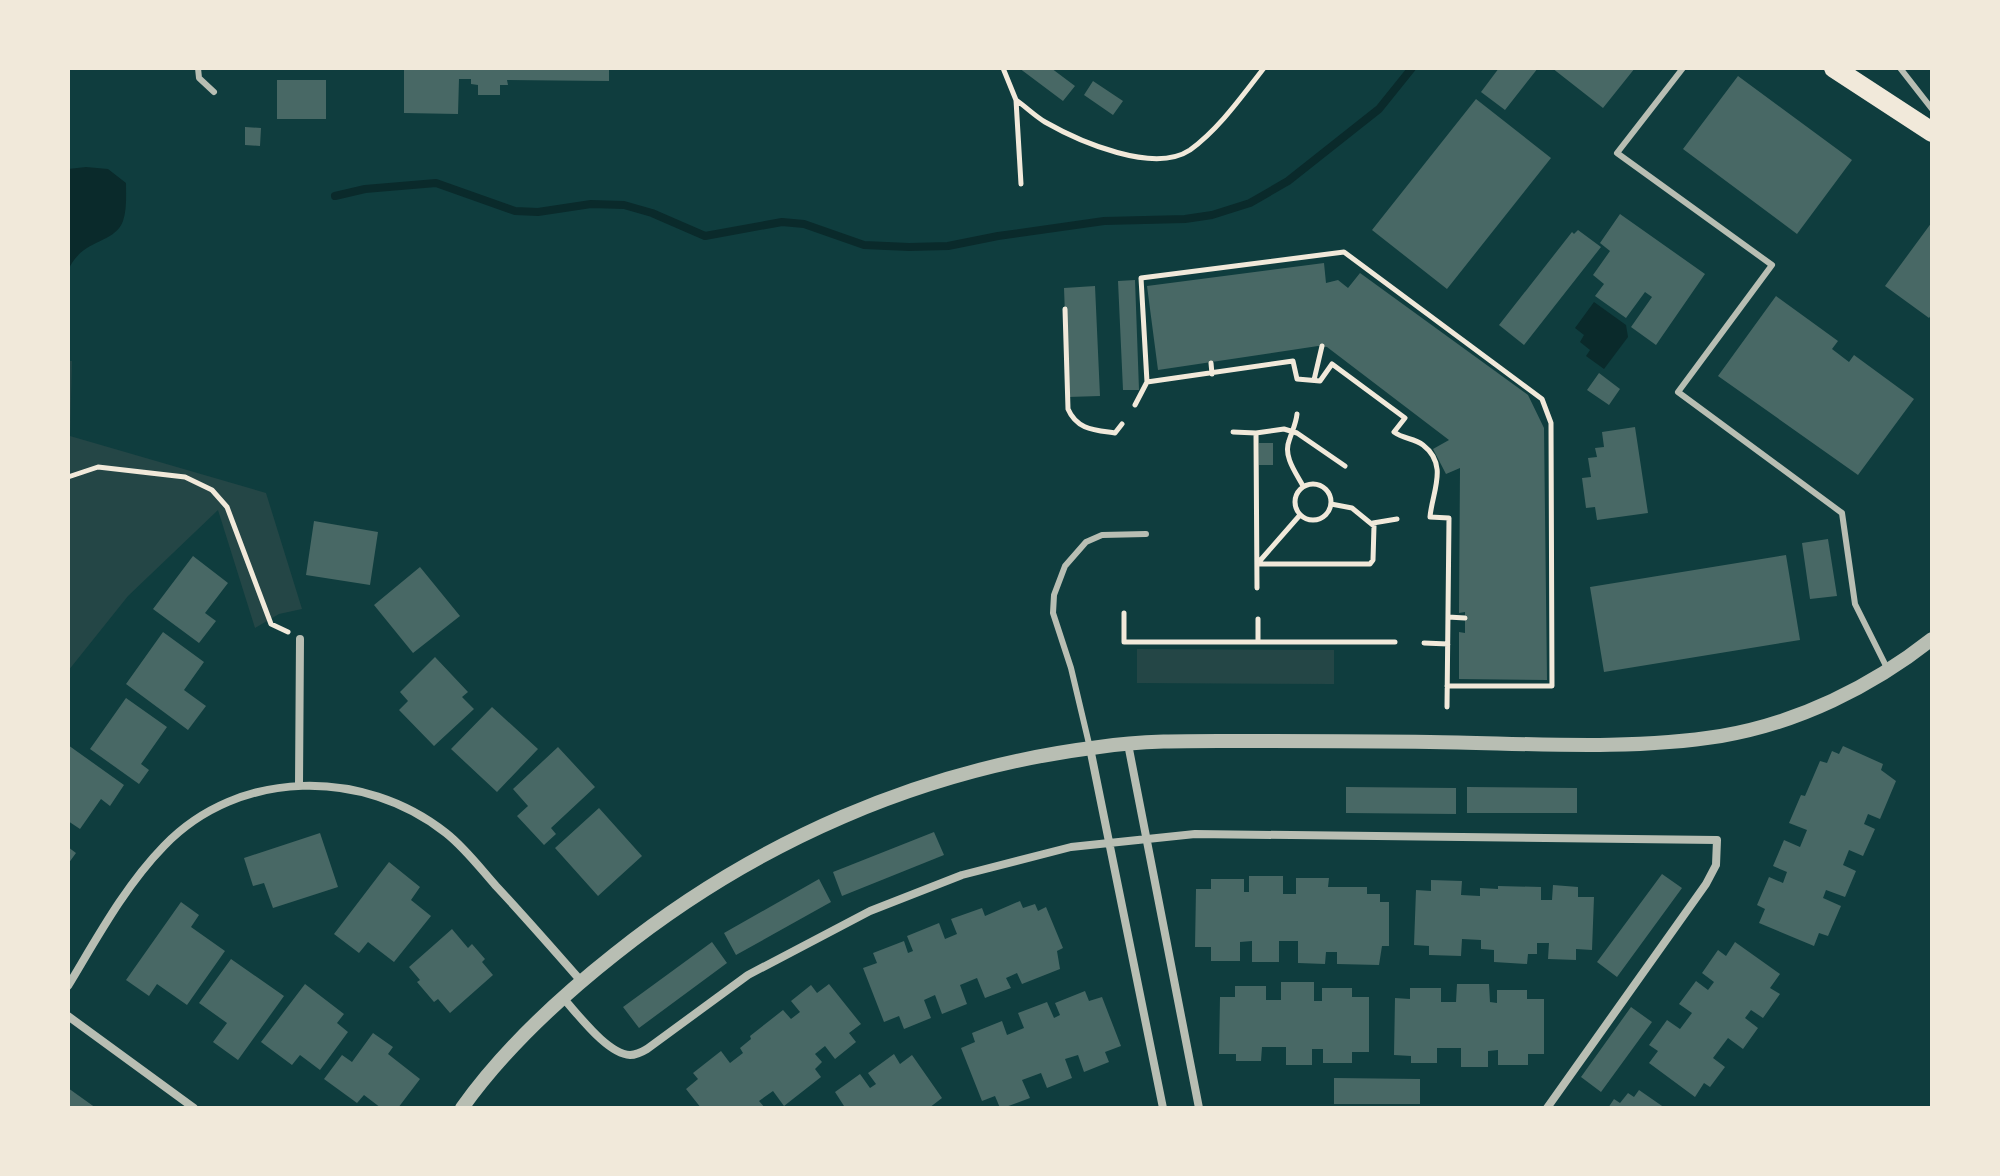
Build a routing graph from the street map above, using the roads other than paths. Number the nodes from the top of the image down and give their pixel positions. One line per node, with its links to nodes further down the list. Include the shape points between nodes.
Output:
1 (198, 68): 5 (lane, via 199,78)
2 (1683, 68): 11 (lane, via 1617,153 1772,265 1678,392 1842,513 1855,604)
3 (1834, 68): 7 (main road)
4 (1900, 68): 6 (lane)
5 (214, 92)
6 (1932, 109)
7 (1932, 132)
8 (1146, 534): 13 (lane, via 1102,535 1086,542 1065,566 1054,595 1053,613)
9 (300, 639): 14 (street)
10 (1932, 639): 11 (street)
11 (1888, 670): 12 (street, via 1790,718 1699,739 1587,744)
12 (1128, 744): 13 (street); 15 (street)
13 (1090, 748): 16 (street); 17 (street, via 936,782 798,836 688,899)
14 (299, 785): 17 (street, via 364,791 448,834); 18 (street, via 238,799 166,843 128,891)
15 (1146, 838): 16 (street); 24 (street); 25 (street, via 1195,834 1717,840 1716,865 1706,884)
16 (1108, 842): 19 (street, via 962,875 870,911 748,975 633,1056 606,1043); 23 (street)
17 (581, 981): 19 (street)
18 (68, 986)
19 (563, 998): 22 (street, via 501,1059)
20 (68, 1016): 21 (street)
21 (194, 1108)
22 (462, 1108)
23 (1163, 1108)
24 (1199, 1108)
25 (1547, 1108)

